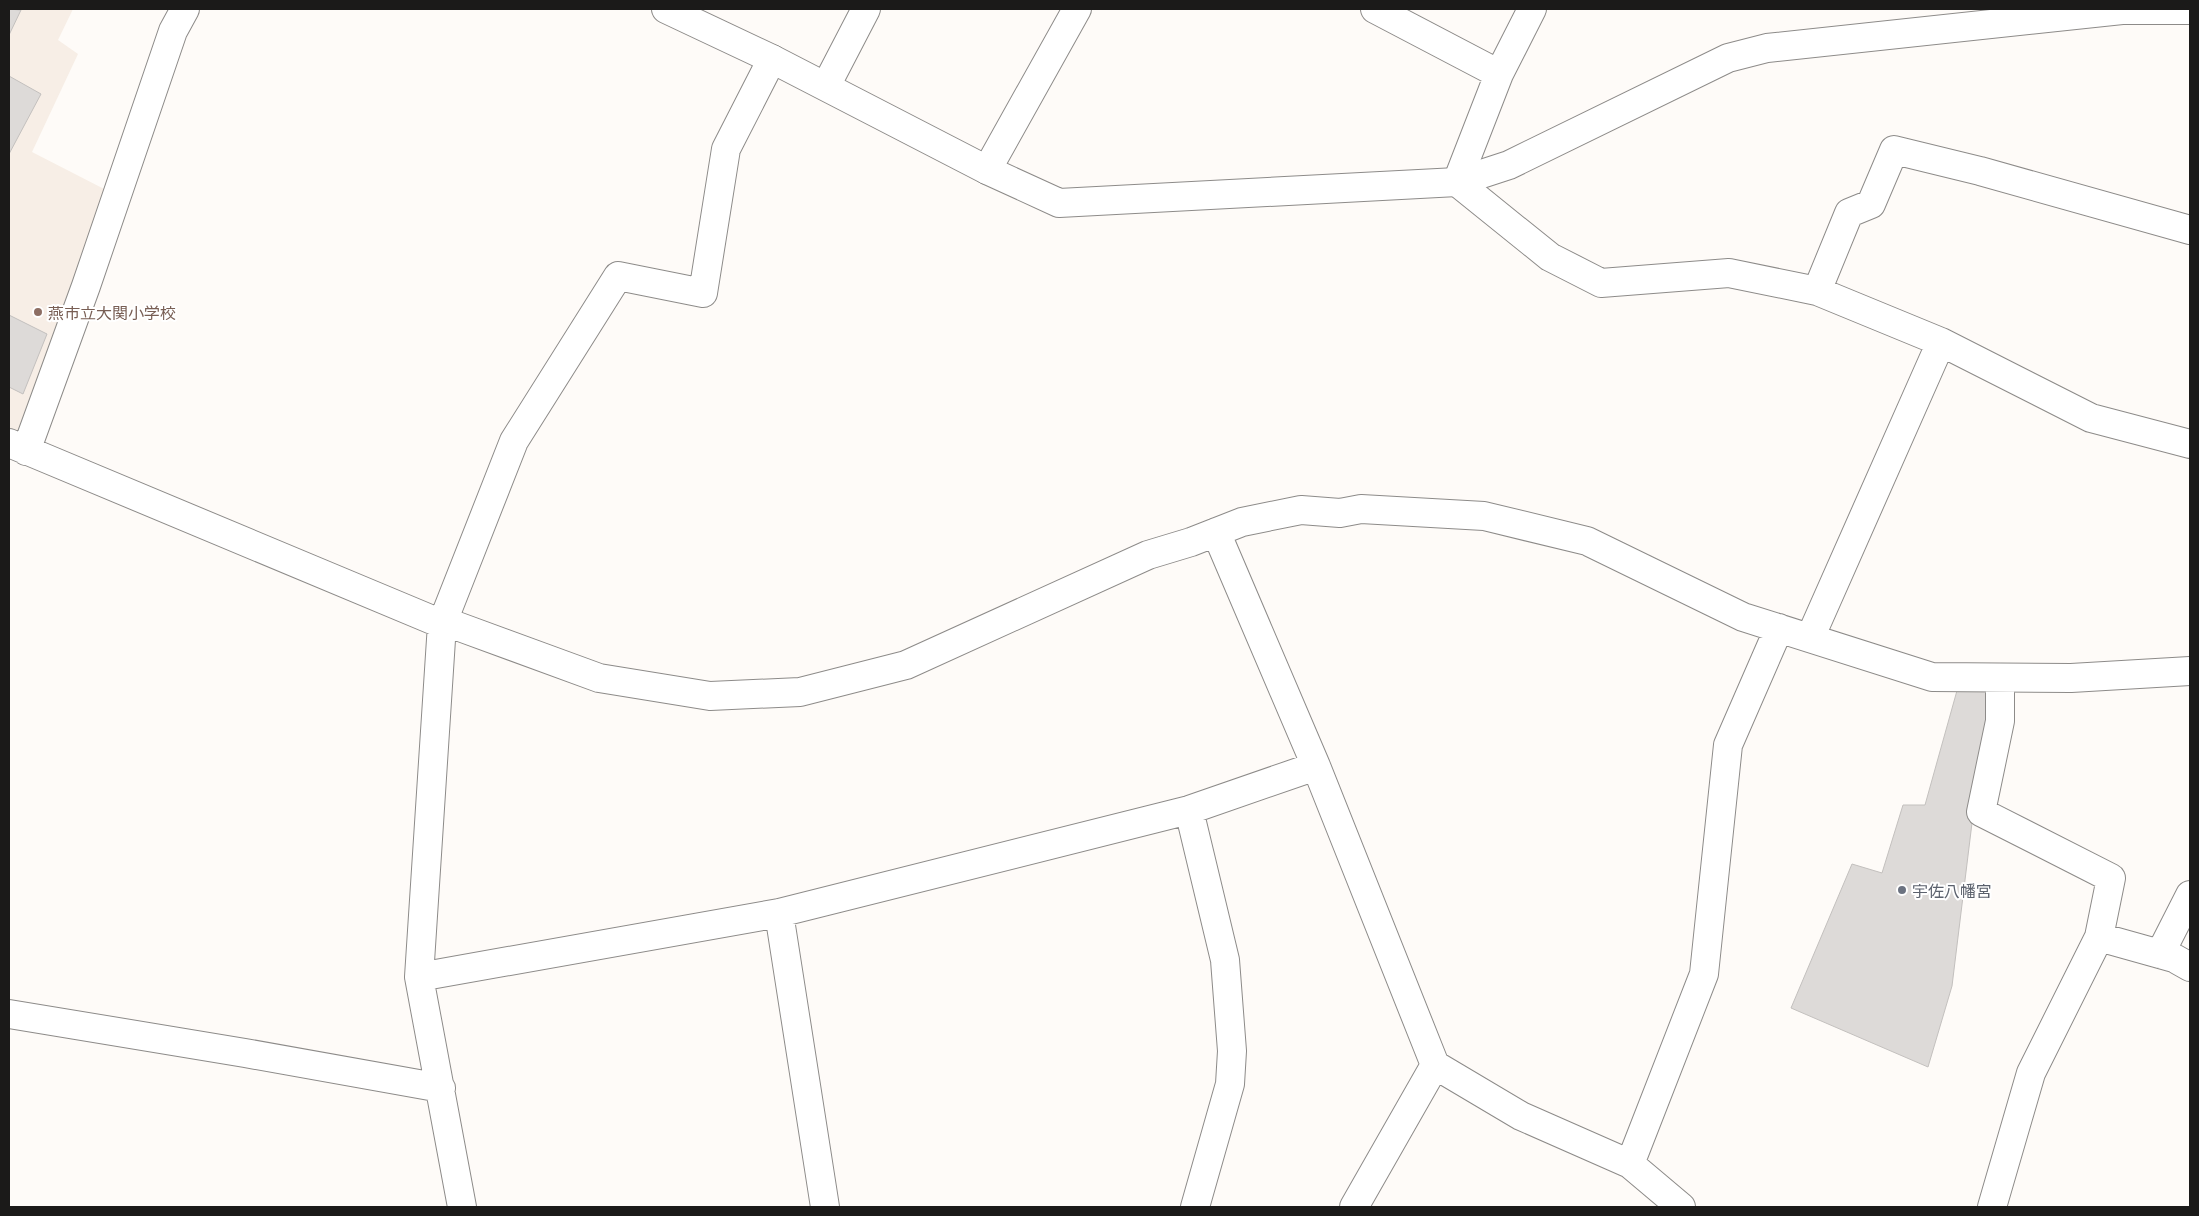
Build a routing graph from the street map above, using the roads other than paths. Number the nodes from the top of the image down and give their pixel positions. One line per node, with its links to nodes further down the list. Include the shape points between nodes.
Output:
1 (185, 9): 17 (street, via 173,30 86,286)
2 (666, 9): 8 (street)
3 (866, 9): 10 (street)
4 (1077, 9): 11 (street)
5 (1375, 9): 9 (street)
6 (1532, 9): 9 (street)
7 (2190, 10): 12 (street, via 2122,10 1767,48 1728,58 1509,165)
8 (772, 59): 10 (street); 19 (street, via 726,148 703,293 618,276 514,440)
9 (1499, 74): 12 (street)
10 (826, 86): 11 (street)
11 (987, 170): 12 (street, via 1059,203)
12 (1457, 182): 14 (street, via 1550,257 1601,283 1729,273)
13 (2190, 230): 14 (street, via 1894,150 1871,204 1849,213)
14 (1817, 291): 15 (street)
15 (1941, 342): 16 (street, via 2091,418); 21 (street)
16 (2190, 444)
17 (17, 447): 19 (street)
18 (1216, 532): 19 (street, via 1148,554 906,666 800,692 710,696 599,678 457,626); 20 (street, via 1242,522 1301,510 1340,513 1361,508 1484,516 1587,541 1743,617); 24 (street)
19 (442, 624): 31 (street)
20 (1779, 628): 21 (street); 35 (street, via 1728,745 1704,974)
21 (1810, 638): 23 (street, via 1932,677)
22 (2190, 671): 23 (street, via 2071,678)
23 (2000, 678): 28 (street, via 2000,721 1981,812 2111,878)
24 (1316, 766): 25 (street); 33 (street)
25 (1188, 810): 27 (street); 38 (street, via 1225,960 1232,1051 1230,1084)
26 (2190, 895): 29 (street)
27 (779, 913): 31 (street); 37 (street)
28 (2099, 937): 29 (street); 41 (street, via 2031,1073)
29 (2160, 954): 30 (street)
30 (2190, 967)
31 (419, 977): 34 (street)
32 (9, 1014): 34 (street)
33 (1435, 1065): 35 (street, via 1521,1116); 39 (street)
34 (441, 1088): 36 (street)
35 (1630, 1164): 40 (street)
36 (462, 1207)
37 (825, 1207)
38 (1195, 1207)
39 (1354, 1207)
40 (1681, 1207)
41 (1992, 1207)

